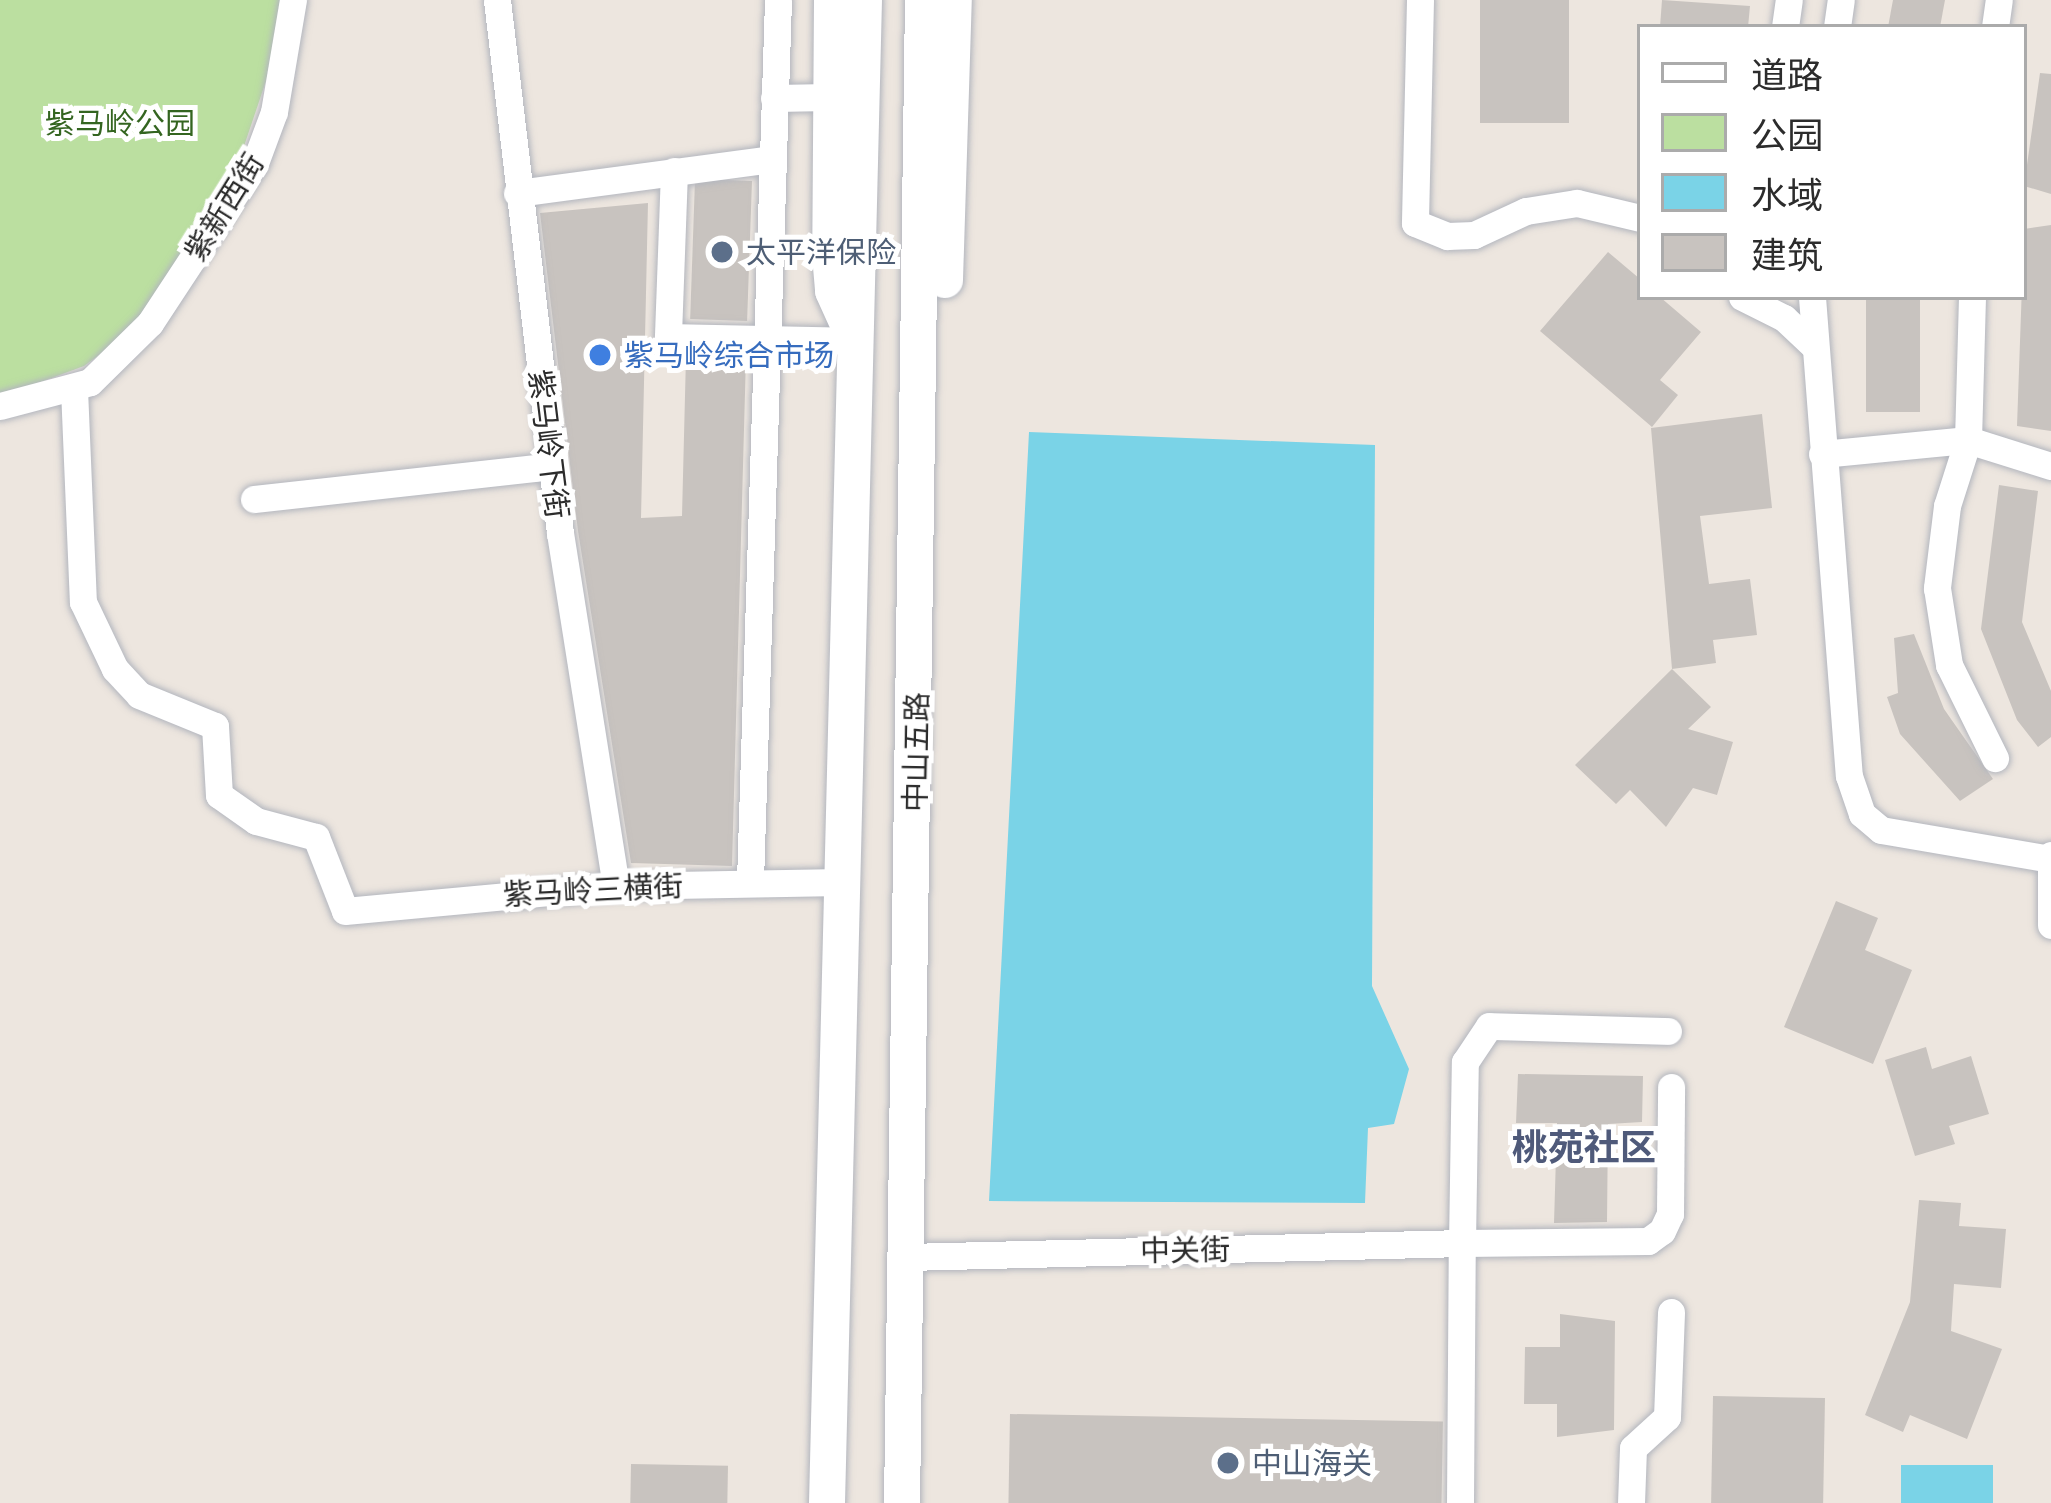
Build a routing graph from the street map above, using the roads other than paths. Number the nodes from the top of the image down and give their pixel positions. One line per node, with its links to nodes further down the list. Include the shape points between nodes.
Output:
1 (293, 0): 21 (street, 紫新西街, via 274,112 255,163 150,323)
2 (497, 0): 13 (street, 紫马岭下街)
3 (778, 0): 9 (street)
4 (832, 0): 10 (main road)
5 (864, 0): 18 (main road)
6 (923, 0): 19 (main road, 中山五路)
7 (954, 0): 19 (main road, via 945,279)
8 (1420, 0): 14 (street, via 1415,223 1447,236 1474,235 1576,202)
9 (774, 98): 10 (street); 11 (street)
10 (830, 98): 18 (main road, via 833,291)
11 (772, 159): 12 (street); 30 (street)
12 (674, 171): 13 (street); 18 (street, via 668,337)
13 (517, 193): 25 (street, 紫马岭下街)
14 (1637, 217)
15 (1748, 300): 20 (street)
16 (1812, 300): 20 (street)
17 (1972, 300): 23 (street)
18 (858, 340): 31 (main road)
19 (922, 345): 37 (main road, 中山五路)
20 (1813, 345): 24 (street)
21 (82, 385): 22 (street); 32 (street, 紫马岭三横街, via 83,602 116,669 139,695 214,726 219,795 256,821 316,837 345,911)
22 (0, 406)
23 (1968, 440): 24 (street); 26 (street); 28 (street, via 1947,506 1937,588 1949,665)
24 (1822, 454): 29 (street, via 1850,776 1862,814 1881,830)
25 (552, 466): 27 (street); 32 (street, 紫马岭下街)
26 (2051, 466)
27 (254, 499)
28 (1995, 758)
29 (2050, 858): 33 (street)
30 (749, 881): 31 (street, 紫马岭三横街); 32 (street, 紫马岭三横街)
31 (842, 883): 39 (main road)
32 (616, 886)
33 (2051, 926)
34 (1668, 1031): 36 (street, via 1489,1026 1465,1062)
35 (1671, 1087): 36 (street, 中关街, via 1670,1214 1662,1231 1648,1241)
36 (1462, 1244): 37 (street, 中关街); 41 (street)
37 (907, 1257): 40 (main road, 中山五路)
38 (1671, 1312): 42 (street, via 1667,1417 1633,1448)
39 (827, 1503)
40 (902, 1503)
41 (1460, 1503)
42 (1630, 1503)

